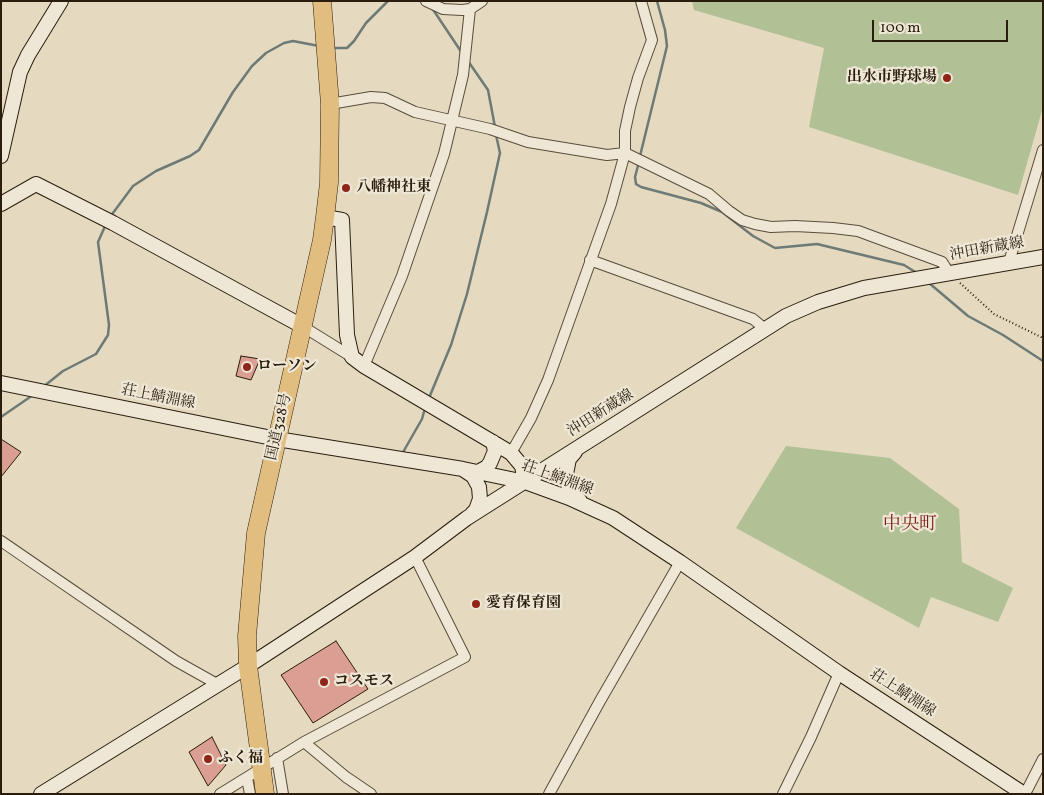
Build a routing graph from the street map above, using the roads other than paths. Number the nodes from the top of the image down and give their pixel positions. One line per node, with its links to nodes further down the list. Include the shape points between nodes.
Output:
1 (61, 1): 11 (main road, via 20,72)
2 (322, 1): 7 (highway, 国道328号)
3 (426, 1): 6 (street, via 443,9)
4 (482, 1): 6 (street)
5 (641, 1): 10 (street, via 652,40 630,107)
6 (470, 9): 8 (street, via 464,75)
7 (330, 104): 8 (street, via 371,97 385,98 415,112); 13 (highway, 国道328号)
8 (452, 121): 10 (street, via 543,146 607,155); 21 (street, via 444,154 402,276)
9 (1043, 150): 16 (street)
10 (625, 153): 15 (street, via 611,204); 17 (street, via 709,194 742,220 771,227 858,231 942,262)
11 (1, 156)
12 (1, 204): 18 (main road, via 36,184)
13 (325, 217): 18 (highway, 国道328号); 20 (main road, via 342,220 347,334)
14 (1043, 257): 16 (main road, 沖田新蔵線)
15 (590, 260): 19 (street, via 753,319); 26 (street, via 548,380)
16 (1009, 262): 17 (main road, 沖田新蔵線)
17 (949, 273): 19 (main road, 沖田新蔵線, via 841,294 786,316)
18 (302, 326): 20 (street); 23 (highway, 国道328号)
19 (765, 329): 25 (main road, 沖田新蔵線)
20 (352, 357): 21 (main road)
21 (364, 366): 24 (main road)
22 (1, 383): 23 (main road, 荘上鯖淵線)
23 (277, 439): 27 (main road, 荘上鯖淵線); 35 (highway, 国道328号, via 256,533 247,636)
24 (493, 442): 26 (main road); 28 (main road, via 490,463)
25 (578, 448): 29 (main road, 沖田新蔵線); 30 (main road, via 569,459 566,474 569,489)
26 (511, 453): 29 (main road, via 522,466)
27 (463, 469): 28 (main road, 荘上鯖淵線); 31 (main road, via 473,476 480,493 476,510)
28 (478, 472): 29 (main road, 荘上鯖淵線)
29 (525, 482): 30 (main road, 荘上鯖淵線); 31 (main road, 沖田新蔵線)
30 (583, 505): 34 (main road, 荘上鯖淵線, via 613,518)
31 (467, 518): 33 (main road, 沖田新蔵線)
32 (1, 541): 37 (street, via 176,662)
33 (415, 557): 35 (main road, 沖田新蔵線); 38 (street, via 465,657)
34 (680, 562): 36 (main road, 荘上鯖淵線); 48 (street)
35 (248, 666): 37 (main road, 沖田新蔵線); 41 (highway, 国道328号)
36 (839, 673): 49 (street); 50 (main road, 荘上鯖淵線)
37 (217, 684): 42 (main road, 沖田新蔵線)
38 (304, 742): 39 (street); 47 (street)
39 (277, 758): 41 (street); 46 (street)
40 (1043, 759): 50 (street)
41 (254, 774): 43 (street); 44 (street); 45 (highway, 国道328号)
42 (40, 794)
43 (220, 794)
44 (250, 794)
45 (265, 794)
46 (283, 794)
47 (370, 794)
48 (549, 794)
49 (783, 794)
50 (1025, 794)

